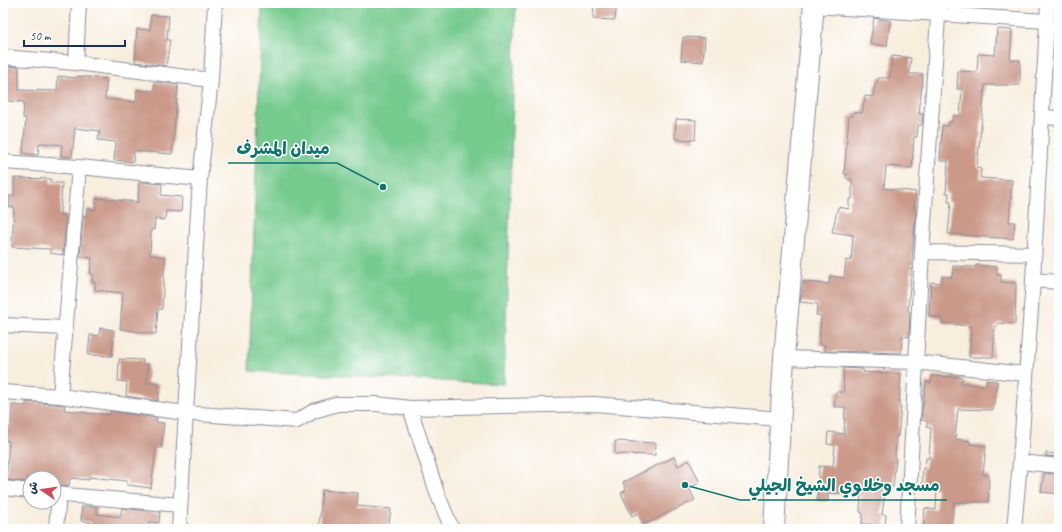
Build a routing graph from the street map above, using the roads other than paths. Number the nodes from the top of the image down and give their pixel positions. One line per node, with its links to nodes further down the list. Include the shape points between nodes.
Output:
1 (79, 3): 8 (street)
2 (215, 3): 9 (street)
3 (1048, 3): 6 (street)
4 (814, 4): 5 (street); 21 (street)
5 (939, 9): 6 (street); 15 (street)
6 (1046, 21): 10 (street)
7 (3, 57): 8 (street)
8 (76, 63): 9 (street)
9 (212, 80): 14 (street)
10 (1042, 117): 11 (street); 16 (street)
11 (1059, 118)
12 (3, 162): 13 (street)
13 (79, 167): 14 (street); 20 (street)
14 (200, 179): 27 (street)
15 (922, 252): 16 (street); 22 (street)
16 (1034, 254): 17 (street)
17 (1033, 280): 18 (street); 23 (street)
18 (1059, 282)
19 (3, 325): 20 (street)
20 (65, 328): 25 (street)
21 (784, 358): 22 (street); 28 (street)
22 (916, 362): 23 (street); 40 (street)
23 (1026, 374): 29 (street)
24 (3, 392): 25 (street)
25 (60, 396): 27 (street)
26 (410, 408): 27 (street, via 376,404 337,404 297,421); 28 (street, via 594,404); 38 (street, via 437,493)
27 (185, 413): 34 (street)
28 (780, 418): 39 (street)
29 (1020, 462): 30 (street); 41 (street)
30 (1059, 466)
31 (3, 488): 32 (street)
32 (22, 490)
33 (62, 495): 34 (street)
34 (180, 505): 37 (street)
35 (56, 510): 36 (street)
36 (56, 529)
37 (179, 529)
38 (452, 529)
39 (774, 529)
40 (907, 529)
41 (1014, 529)

